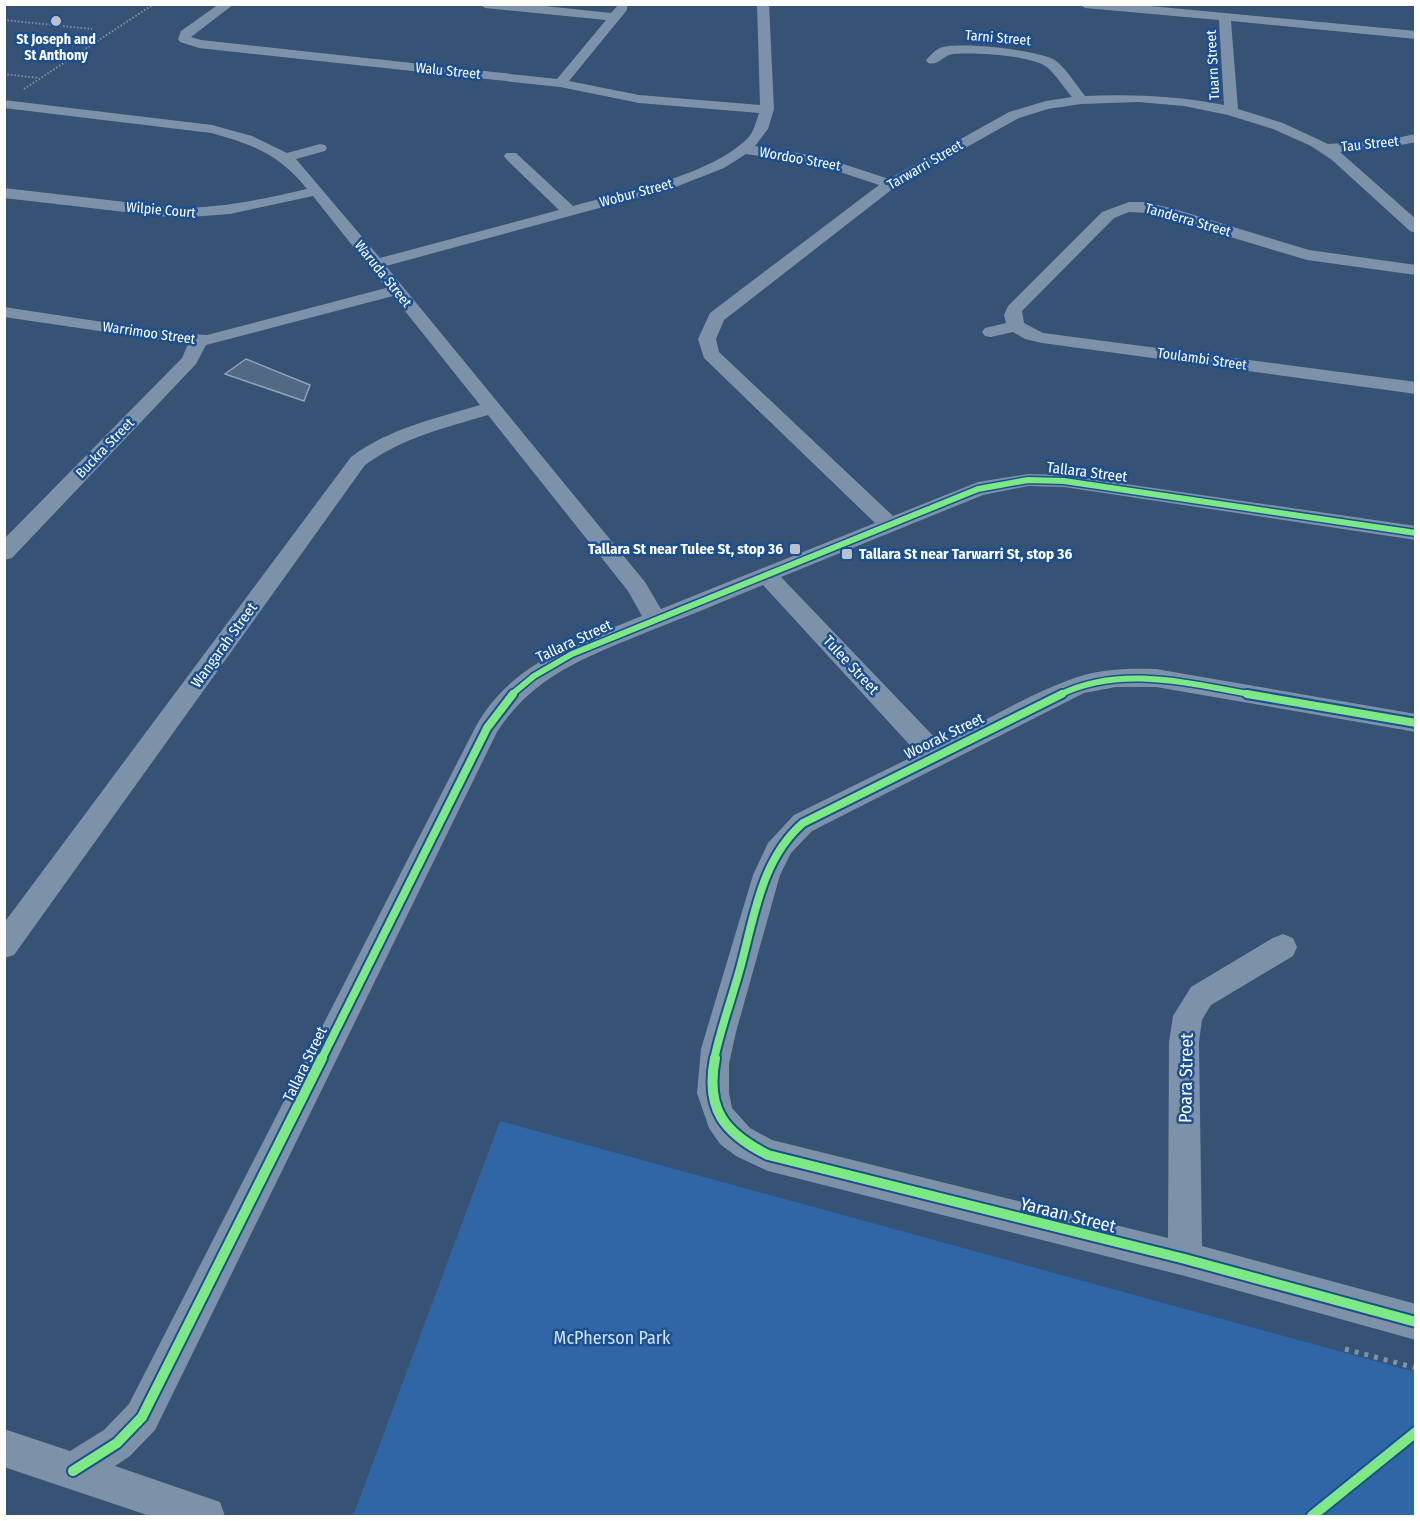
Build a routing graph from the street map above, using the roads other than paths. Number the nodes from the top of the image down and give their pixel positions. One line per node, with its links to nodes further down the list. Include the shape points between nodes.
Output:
1 (228, 4): 10 (street, Walu Street, via 190,30 184,39 199,44)
2 (485, 4): 6 (street)
3 (625, 4): 6 (street)
4 (763, 4): 13 (street, Wobur Street)
5 (1085, 4): 7 (street)
6 (614, 17): 10 (street)
7 (1225, 17): 8 (street); 14 (street, Tuarn Street)
8 (1416, 35)
9 (933, 60): 11 (street, Tarni Street, via 944,51 968,49 1037,57 1052,64)
10 (560, 83): 13 (street, Walu Street, via 639,99)
11 (1081, 100): 14 (street, Tarwarri Street, via 1160,99); 21 (street, Tarwarri Street, via 1014,115)
12 (4, 104): 20 (street, Waruda Street, via 212,129 242,137)
13 (767, 109): 17 (street, Wobur Street, via 761,129)
14 (1231, 111): 18 (street, Tarwarri Street, via 1278,126)
15 (1416, 138): 18 (street, Tau Street)
16 (320, 148): 20 (street)
17 (743, 149): 21 (street, Wordoo Street, via 822,161); 24 (street, Wobur Street, via 692,177)
18 (1325, 149): 25 (street, Tarwarri Street)
19 (511, 156): 24 (street)
20 (286, 157): 22 (street, Waruda Street)
21 (890, 184): 35 (street, Tarwarri Street, via 716,316 707,339 711,354)
22 (316, 191): 23 (street, Wilpie Court, via 198,214); 26 (street, Waruda Street)
23 (4, 193)
24 (569, 211): 26 (street, Wobur Street)
25 (1416, 228)
26 (376, 264): 28 (street, Waruda Street)
27 (1416, 270): 30 (street, Tanderra Street, via 1307,255 1150,207 1125,207 1108,215 1014,310)
28 (396, 290): 32 (street, Warrimoo Street, via 223,338); 34 (street, Waruda Street)
29 (5, 312): 32 (street, Warrimoo Street)
30 (1016, 326): 31 (street); 33 (street, Toulambi Street, via 1042,338)
31 (992, 332)
32 (199, 340): 37 (street, Buckra Street, via 190,360)
33 (1416, 388)
34 (492, 408): 39 (street, Waruda Street, via 637,587); 42 (street, Wangarah Street, via 395,438 373,448 358,461)
35 (889, 524): 36 (street, Tallara Street, via 992,485 1047,480); 38 (street, Tallara Street)
36 (1416, 533)
37 (4, 553)
38 (766, 575): 39 (street, Tallara Street); 41 (street, Tulee Street)
39 (656, 620): 48 (street, Tallara Street, via 547,666 500,706 142,1417 117,1443)
40 (1416, 723): 41 (street, Woorak Street, via 1126,676 1077,686)
41 (935, 755): 44 (street, Woorak Street, via 802,823 772,860 714,1062 713,1093)
42 (4, 946)
43 (1283, 947): 45 (street, Poara Street, via 1201,996 1188,1016 1184,1042)
44 (722, 1123): 45 (street, Yaraan Street, via 738,1141 768,1155)
45 (1185, 1259): 46 (street, Yaraan Street)
46 (1416, 1322)
47 (4, 1448): 48 (street)
48 (73, 1472): 49 (street)
49 (206, 1516)

